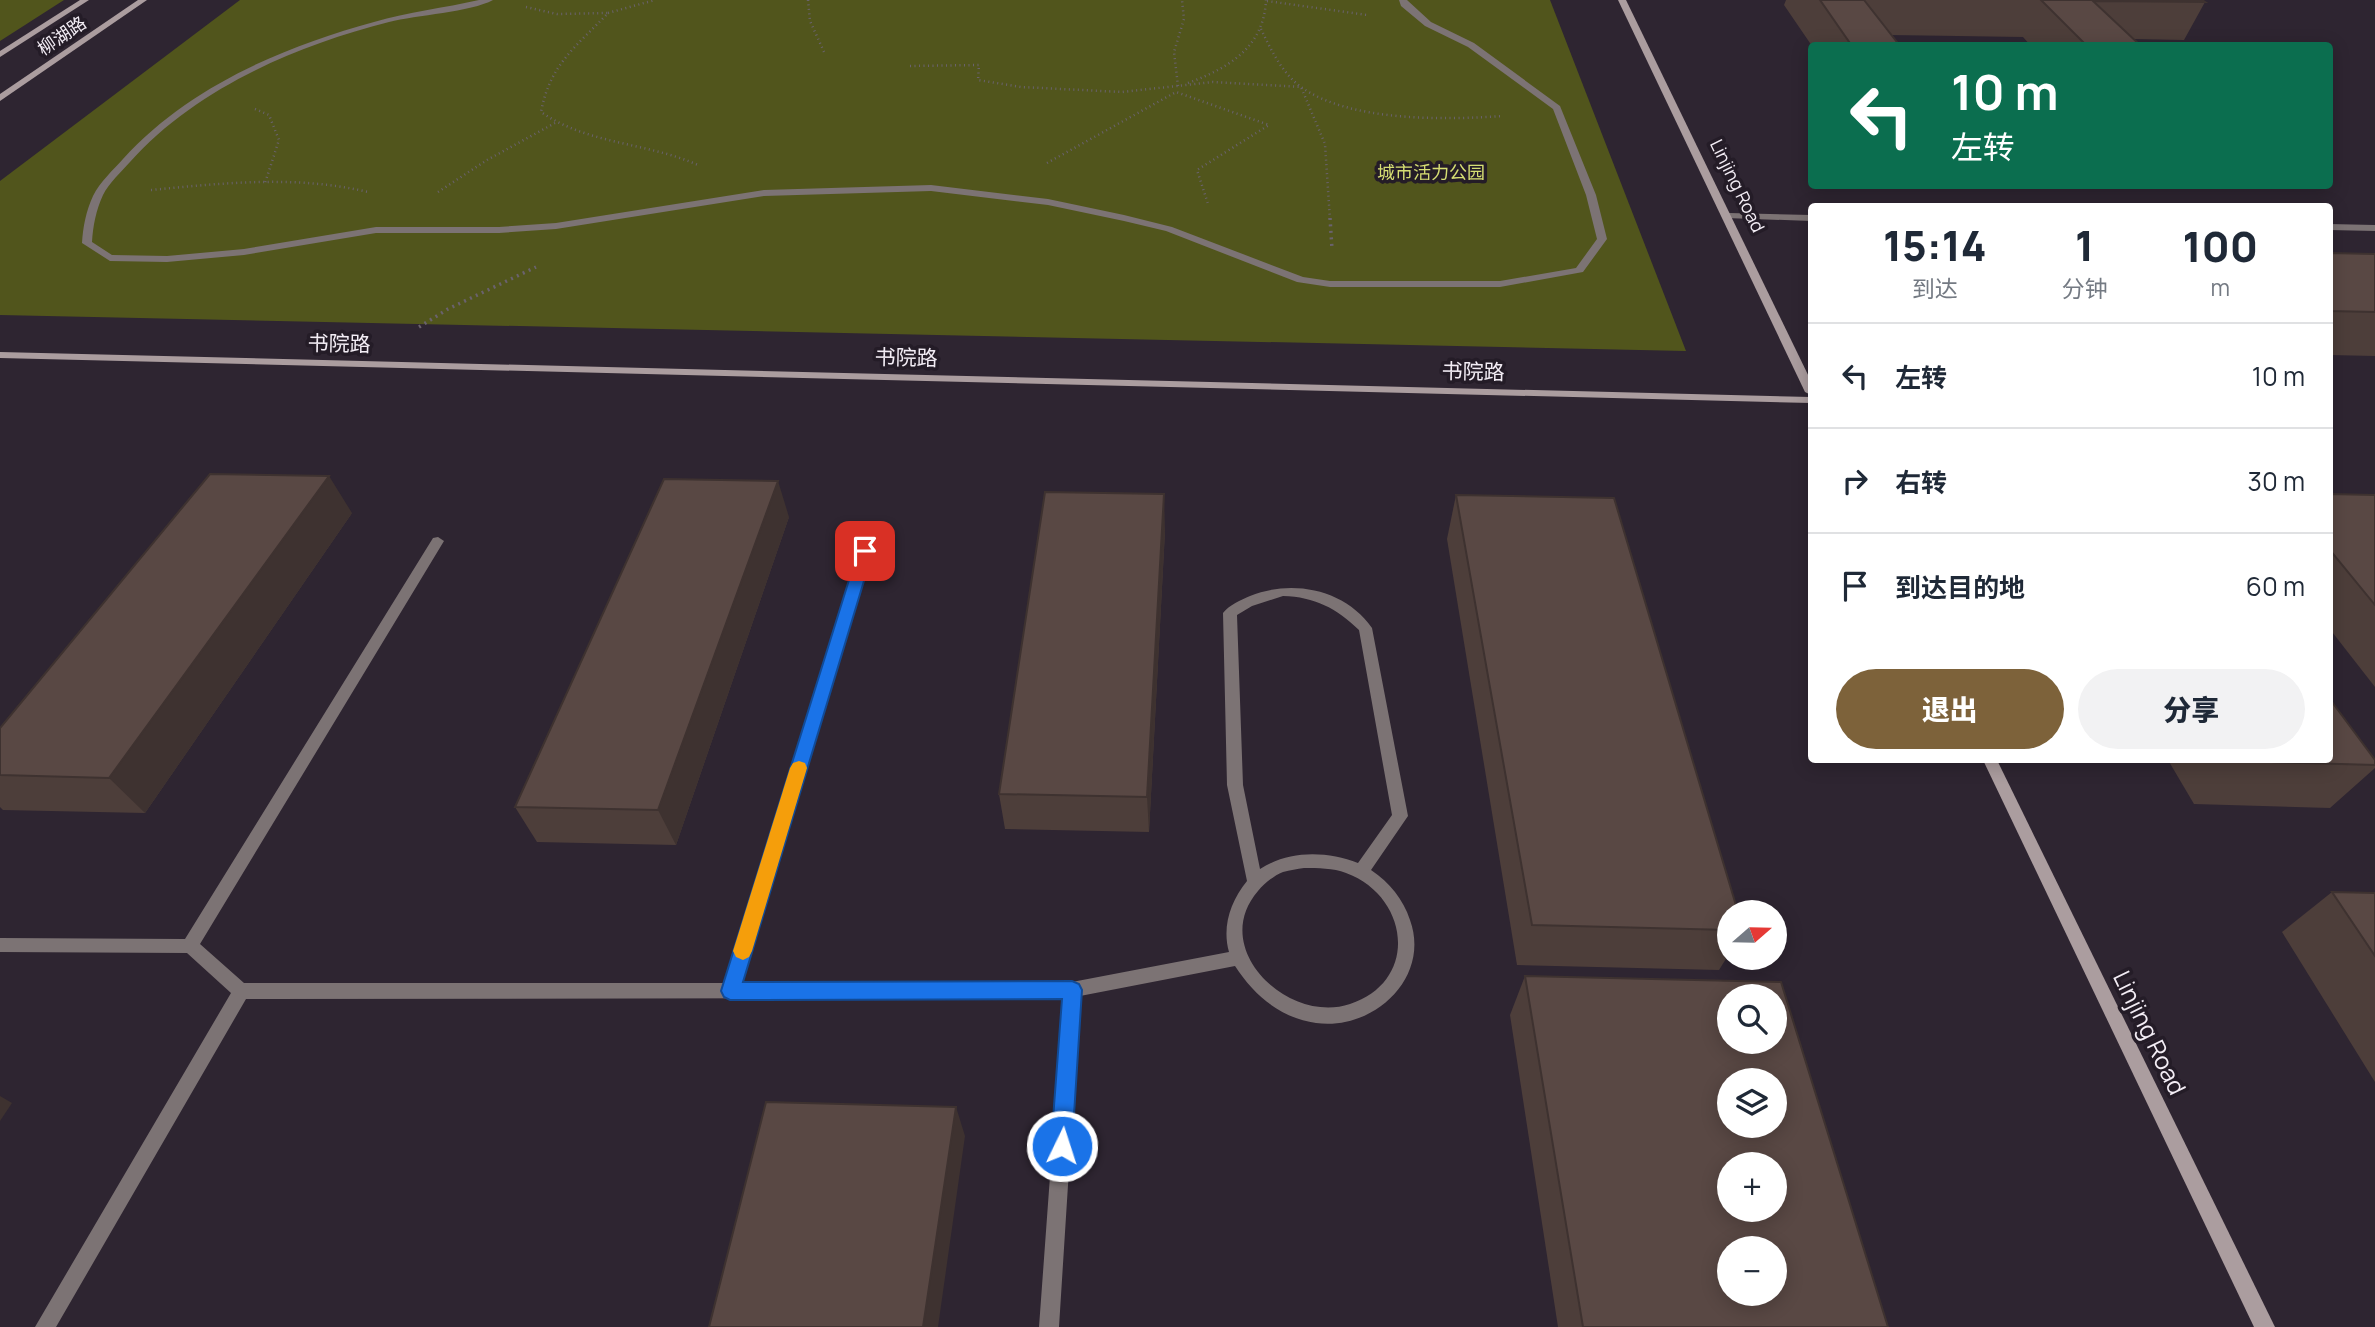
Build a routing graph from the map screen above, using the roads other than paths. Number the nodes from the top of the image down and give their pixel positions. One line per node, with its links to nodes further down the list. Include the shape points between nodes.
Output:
1 (85, 0): 6 (street, 柳湖路)
2 (143, 0): 7 (street, 柳湖路)
3 (488, 0): 4 (street, via 375,24 267,64 202,97 139,146 98,195 87,243 110,258 167,259 244,252 363,232 556,226 764,193 931,188 1048,202 1169,229 1301,279 1330,284 1500,284 1579,270 1602,239 1591,195 1557,108 1471,45 1428,24)
4 (1403, 0)
5 (1622, 0): 8 (street, Linjing Road)
6 (0, 55)
7 (0, 98)
8 (1728, 216): 9 (street); 13 (street, Linjing Road)
9 (1808, 218)
10 (2333, 227): 11 (street)
11 (2375, 228)
12 (0, 355): 14 (street, 书院路)
13 (1808, 386)
14 (1808, 400)
15 (438, 541): 21 (street)
16 (865, 551): 25 (street)
17 (1991, 763): 28 (street, Linjing Road)
18 (1361, 872): 19 (street, via 1333,862 1304,861 1277,867); 19 (street, via 1400,816 1365,628 1350,611 1329,599 1283,591 1244,603 1230,613 1235,785); 22 (street, via 1390,896 1409,938 1405,965 1392,988 1368,1006 1339,1015 1307,1013 1277,1002 1253,982)
19 (1255, 883): 22 (street, via 1239,904 1233,930)
20 (0, 945): 21 (street)
21 (190, 946): 24 (street)
22 (1238, 958): 23 (street)
23 (1072, 990): 25 (street); 27 (street)
24 (241, 991): 25 (street); 26 (street)
25 (730, 991)
26 (45, 1327)
27 (1049, 1327)
28 (2265, 1327)

